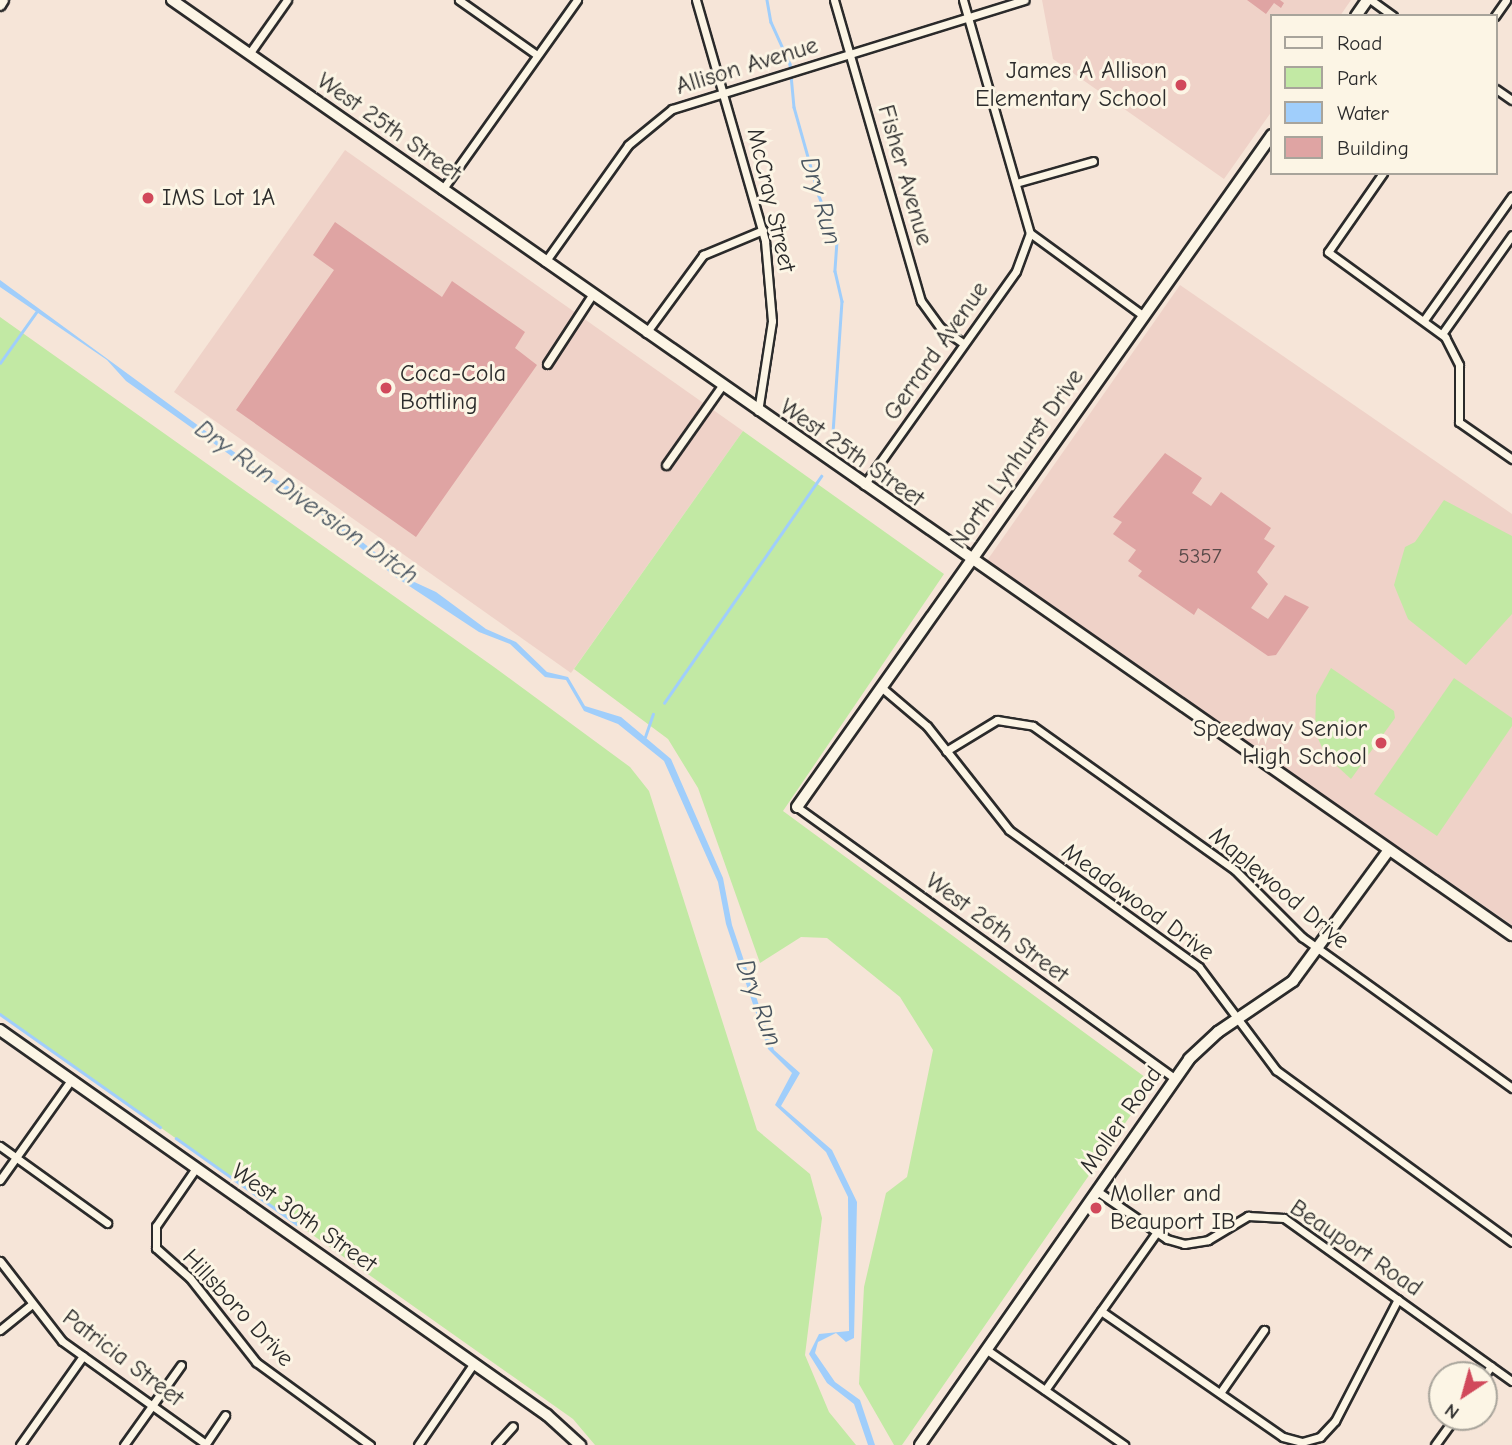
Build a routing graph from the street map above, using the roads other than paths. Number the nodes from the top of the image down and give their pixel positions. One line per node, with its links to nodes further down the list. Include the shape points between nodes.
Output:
1 (3, 0): 11 (street)
2 (172, 0): 15 (street, West 25th Street)
3 (287, 0): 15 (street)
4 (459, 0): 17 (street)
5 (577, 0): 17 (street)
6 (695, 0): 18 (street, McCray Street)
7 (834, 0): 16 (street, Fisher Avenue)
8 (963, 0): 14 (street)
9 (1025, 0): 14 (street, Allison Avenue)
10 (1369, 0): 12 (street); 13 (street)
11 (0, 5)
12 (1358, 14)
13 (1390, 14)
14 (969, 20): 16 (street, Allison Avenue); 22 (street)
15 (249, 54): 23 (street, West 25th Street)
16 (850, 54): 18 (street, Allison Avenue); 34 (street, Fisher Avenue, via 921,301 932,319)
17 (537, 55): 23 (street)
18 (724, 91): 25 (street, McCray Street); 28 (street, Allison Avenue, via 672,109 635,137)
19 (1270, 138): 30 (street, North Lynhurst Drive)
20 (1093, 161): 22 (street)
21 (1383, 175): 31 (street, via 1328,252)
22 (1016, 183): 26 (street)
23 (442, 190): 28 (street, West 25th Street)
24 (1512, 195): 31 (street)
25 (763, 230): 32 (street, via 703,256); 37 (street, McCray Street, via 772,321)
26 (1030, 233): 30 (street); 34 (street, Gerrard Avenue, via 1018,268)
27 (1512, 235): 33 (street)
28 (545, 262): 29 (street, West 25th Street)
29 (592, 295): 32 (street, West 25th Street); 35 (street)
30 (1144, 316): 41 (street, North Lynhurst Drive)
31 (1424, 320): 33 (street)
32 (646, 333): 36 (street, West 25th Street)
33 (1442, 334): 38 (street, via 1459,365 1459,422)
34 (964, 344): 40 (street, Gerrard Avenue)
35 (547, 364)
36 (721, 387): 37 (street, West 25th Street); 39 (street)
37 (758, 412): 40 (street, West 25th Street)
38 (1512, 459)
39 (666, 465)
40 (863, 486): 41 (street, West 25th Street)
41 (970, 561): 42 (street, North Lynhurst Drive); 45 (street, West 25th Street)
42 (881, 687): 43 (street, Meadowood Drive, via 922,720); 44 (street, North Lynhurst Drive)
43 (946, 751): 47 (street, Maplewood Drive, via 997,720 1033,726 1238,873); 48 (street, Meadowood Drive, via 1009,830 1194,962)
44 (797, 807): 50 (street, West 26th Street)
45 (1389, 850): 46 (street, West 25th Street); 47 (street, Moller Road)
46 (1512, 935)
47 (1318, 949): 48 (street, Moller Road, via 1284,988); 52 (street, Maplewood Drive)
48 (1239, 1018): 50 (street, Moller Road, via 1207,1041); 60 (street, Meadowood Drive, via 1262,1054 1287,1079)
49 (0, 1030): 51 (street, West 30th Street)
50 (1175, 1079): 57 (street, Moller Road)
51 (71, 1080): 54 (street); 55 (street, West 30th Street)
52 (1512, 1088)
53 (0, 1146): 54 (street)
54 (16, 1157): 56 (street); 58 (street)
55 (196, 1168): 70 (street, West 30th Street); 81 (street, Hillsboro Drive, via 156,1226 156,1248 190,1278 256,1362)
56 (0, 1180)
57 (1097, 1191): 59 (street, Beauport Road); 67 (street, Moller Road)
58 (107, 1223)
59 (1156, 1233): 62 (street, Beauport Road, via 1177,1243 1198,1244 1244,1217 1273,1215); 64 (street)
60 (1512, 1242)
61 (0, 1261): 63 (street, Patricia Street)
62 (1398, 1299): 69 (street, Beauport Road); 73 (street, via 1370,1343 1344,1406 1321,1436 1290,1441)
63 (31, 1305): 65 (street); 68 (street, Patricia Street)
64 (1101, 1311): 72 (street); 73 (street)
65 (0, 1330)
66 (1264, 1330): 73 (street)
67 (987, 1350): 72 (street); 78 (street, Moller Road)
68 (83, 1356): 74 (street, Patricia Street); 79 (street)
69 (1484, 1361)
70 (474, 1363): 82 (street); 84 (street, West 30th Street)
71 (181, 1365): 74 (street)
72 (1045, 1390): 85 (street)
73 (1220, 1393)
74 (152, 1405): 77 (street, Patricia Street); 80 (street)
75 (225, 1415): 77 (street)
76 (513, 1426): 83 (street)
77 (205, 1444)
78 (922, 1444)
79 (20, 1445)
80 (124, 1445)
81 (370, 1445)
82 (418, 1445)
83 (496, 1445)
84 (580, 1445)
85 (1124, 1445)

